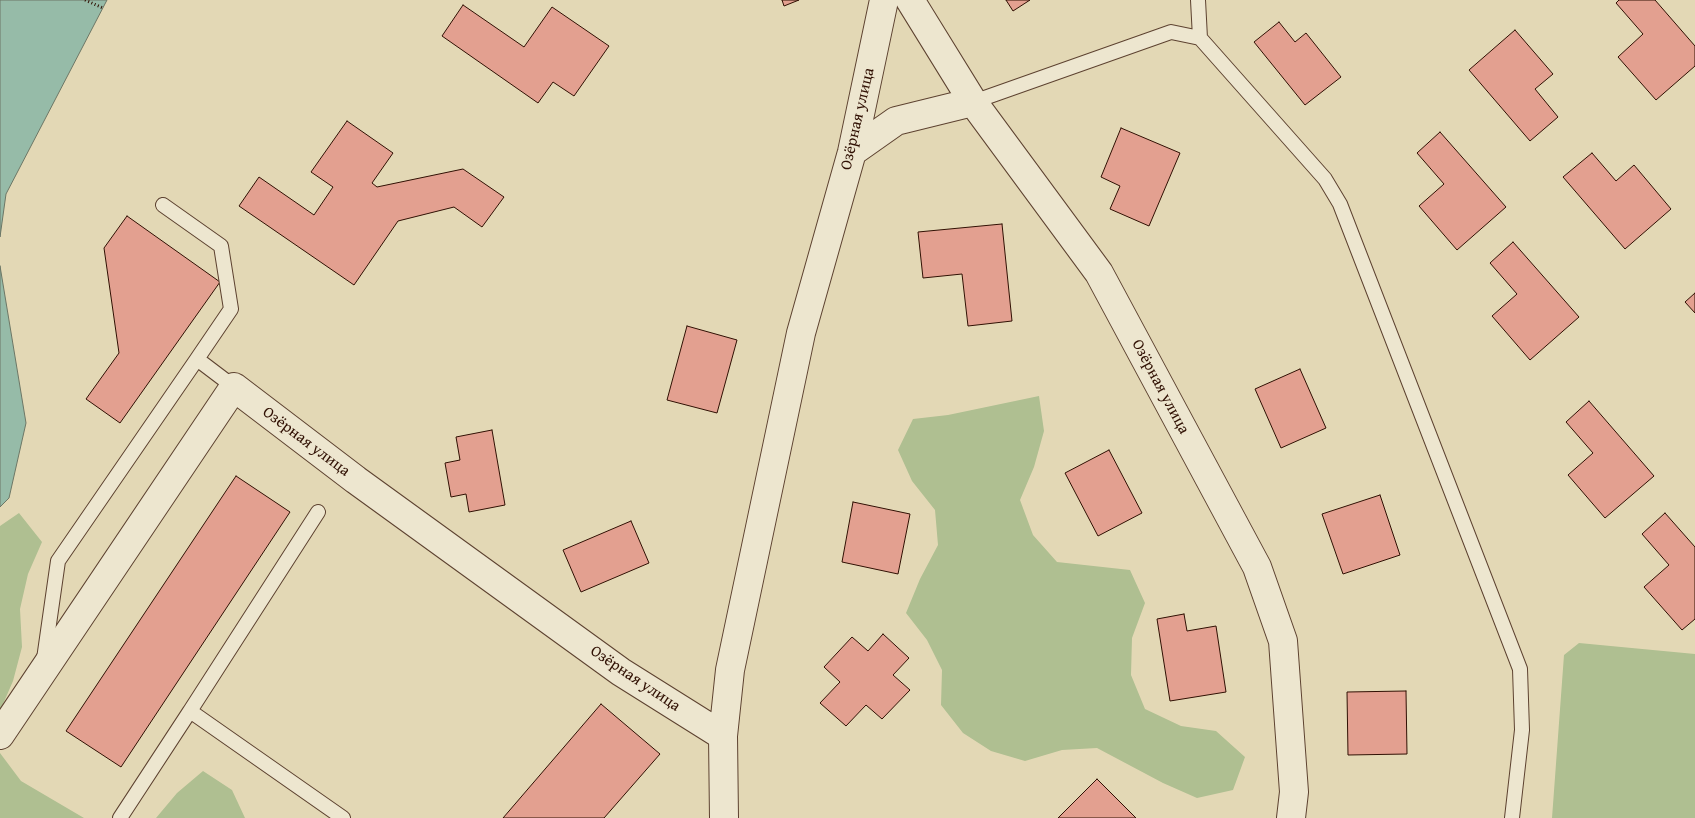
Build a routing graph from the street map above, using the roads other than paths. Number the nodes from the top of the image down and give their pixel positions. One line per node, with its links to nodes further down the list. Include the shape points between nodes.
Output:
1 (884, 0): 6 (street, Озёрная улица)
2 (910, 0): 5 (street, Озёрная улица)
3 (1198, 0): 4 (lane)
4 (1200, 38): 5 (lane, via 1171,32); 19 (lane, via 1325,179 1340,204 1520,669 1522,730)
5 (973, 102): 6 (street, via 896,121); 18 (street, Озёрная улица, via 1099,273 1257,567 1283,640 1294,792)
6 (852, 152): 14 (street, Озёрная улица, via 801,333 730,670)
7 (163, 205): 8 (lane, via 221,246 231,309)
8 (198, 359): 9 (lane); 11 (lane, via 58,561)
9 (234, 387): 11 (street); 14 (street, Озёрная улица, via 356,480 621,672)
10 (318, 512): 12 (lane)
11 (42, 672): 13 (street)
12 (190, 711): 15 (lane); 16 (lane)
13 (0, 735)
14 (723, 736): 17 (street, Озёрная улица)
15 (120, 818)
16 (343, 818)
17 (724, 818)
18 (1291, 818)
19 (1512, 818)

